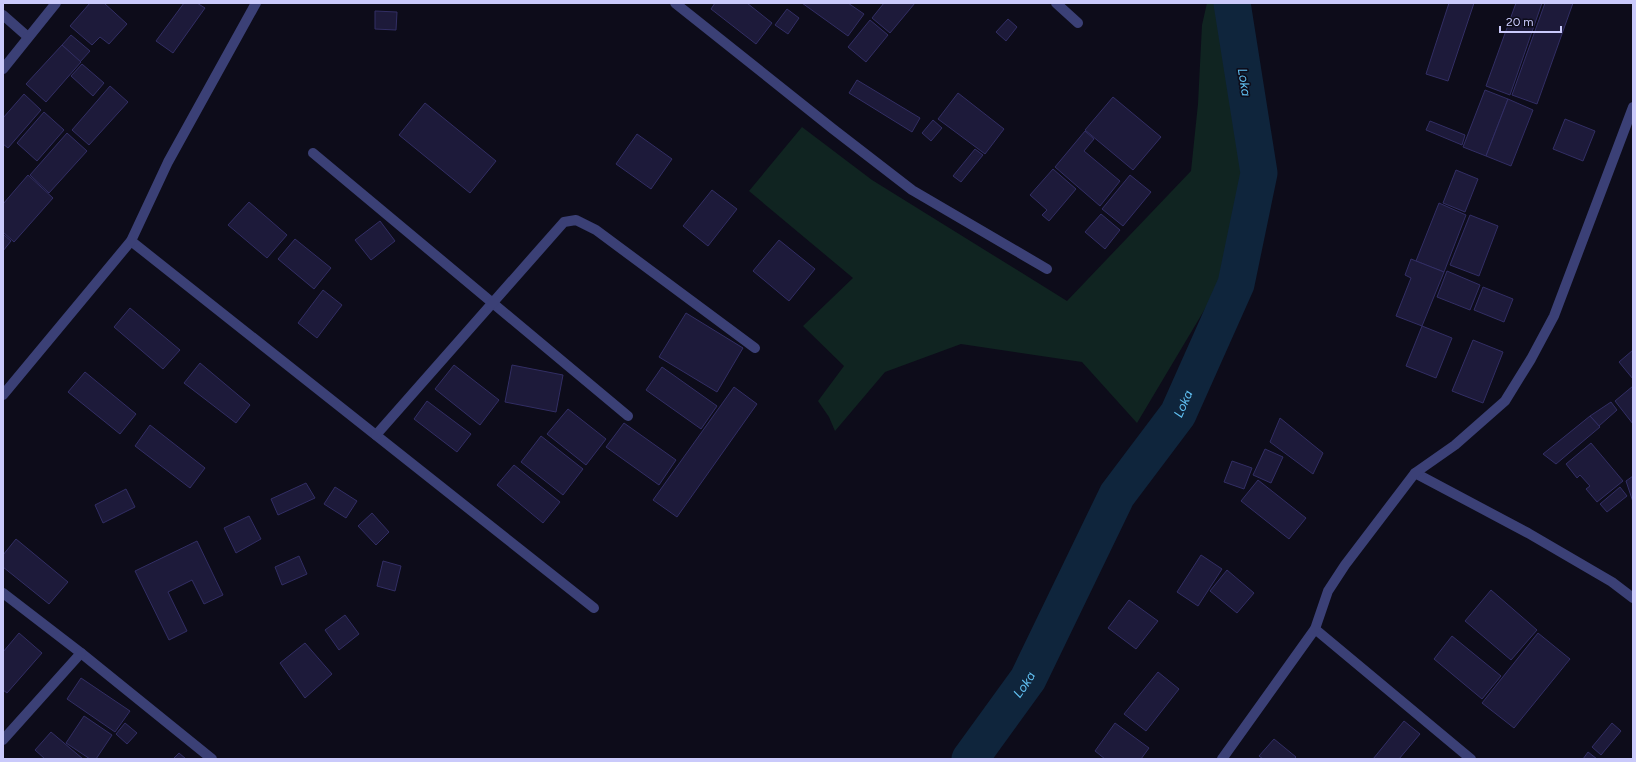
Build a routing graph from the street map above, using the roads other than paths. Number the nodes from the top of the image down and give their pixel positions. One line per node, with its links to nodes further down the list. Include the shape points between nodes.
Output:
1 (56, 3): 7 (street)
2 (256, 3): 11 (street, via 168,162)
3 (675, 3): 12 (street, via 912,190)
4 (1056, 3): 6 (street)
5 (3, 15): 7 (street)
6 (1078, 23)
7 (28, 37): 8 (street)
8 (3, 69)
9 (1633, 107): 18 (street, via 1554,316 1531,359 1505,401 1455,445)
10 (314, 152): 13 (street)
11 (130, 241): 15 (street); 17 (street)
12 (1047, 269)
13 (492, 302): 14 (street, via 564,222 576,220 596,230); 16 (street); 17 (street)
14 (755, 348)
15 (3, 395)
16 (628, 416)
17 (376, 435): 21 (street)
18 (1415, 473): 20 (street, via 1528,533 1612,582); 22 (street, via 1336,578 1328,591)
19 (3, 593): 23 (street)
20 (1633, 598)
21 (594, 608)
22 (1315, 628): 26 (street); 27 (street)
23 (81, 653): 24 (street); 25 (street)
24 (3, 740)
25 (212, 759)
26 (1222, 759)
27 (1471, 759)

